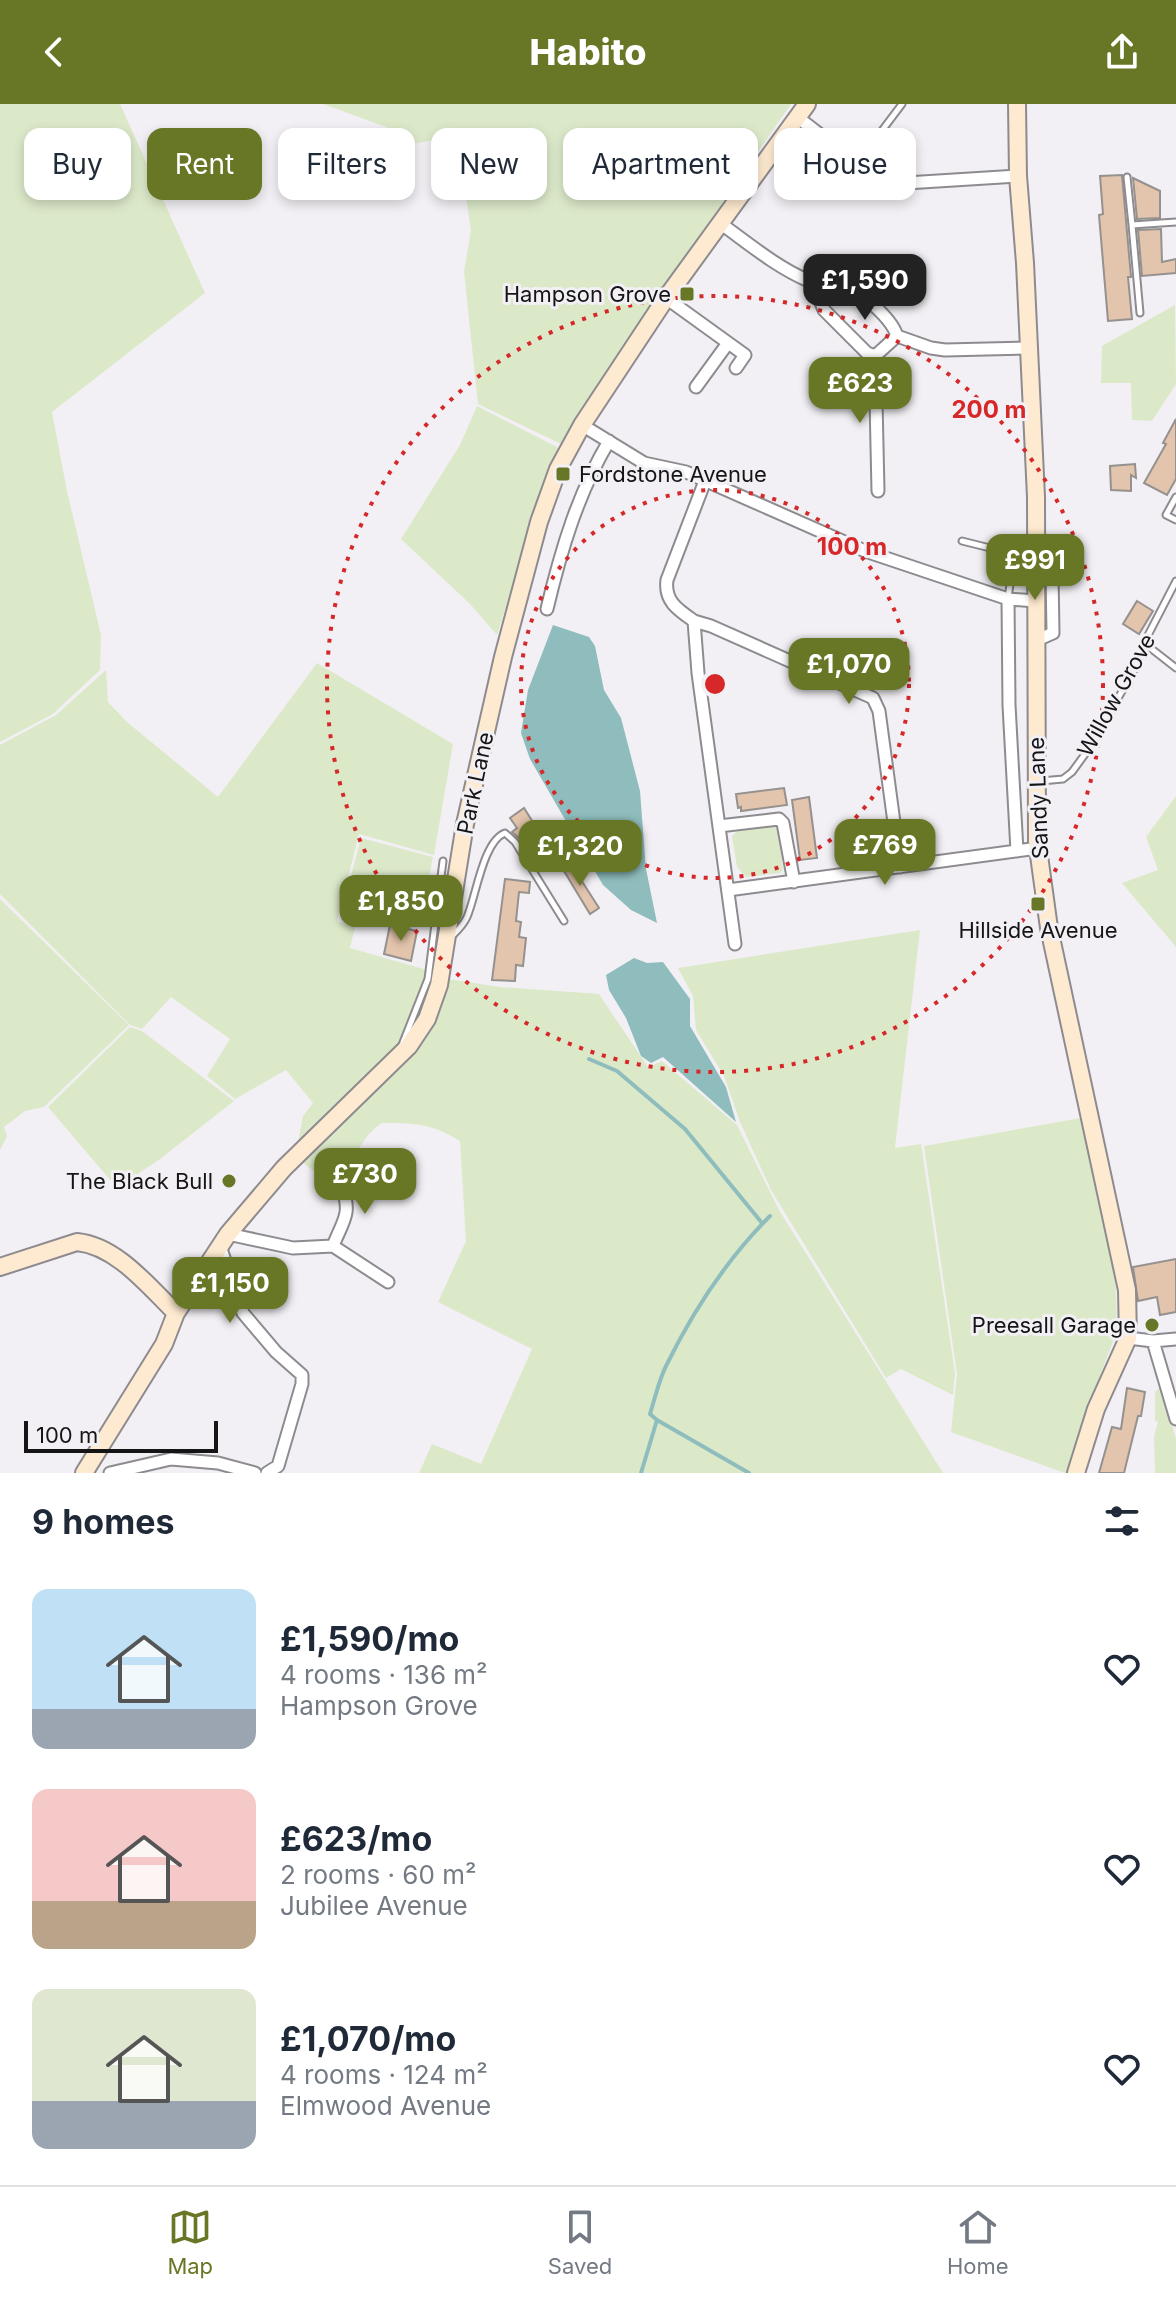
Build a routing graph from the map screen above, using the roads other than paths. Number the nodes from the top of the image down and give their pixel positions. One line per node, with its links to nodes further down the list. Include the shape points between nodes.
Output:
1 (902, 104): 5 (lane)
2 (1017, 104): 6 (main road, Sandy Lane)
3 (802, 110): 4 (street); 10 (main road, Park Lane)
4 (821, 128)
5 (884, 128)
6 (1018, 176): 8 (street); 17 (main road, Sandy Lane)
7 (1127, 177): 11 (lane)
8 (916, 182)
9 (1176, 222): 11 (lane)
10 (720, 223): 12 (street); 13 (main road, Park Lane)
11 (1132, 225): 14 (lane)
12 (813, 283): 15 (street, via 834,281 849,288 886,318); 18 (street, via 834,323)
13 (666, 298): 16 (street); 21 (main road, Park Lane)
14 (1140, 313)
15 (897, 336): 17 (street, via 945,350); 18 (street)
16 (728, 343): 19 (street, via 745,355); 20 (street)
17 (1030, 348): 28 (main road, Sandy Lane)
18 (875, 356): 24 (street)
19 (736, 368)
20 (696, 387)
21 (582, 425): 22 (street); 46 (main road, Park Lane, via 552,483 519,591 465,824)
22 (609, 441): 23 (street, via 644,463); 32 (street, via 574,514)
23 (705, 481): 30 (street, via 865,551); 33 (street, via 665,590)
24 (878, 491)
25 (1176, 497): 26 (lane, via 1166,515)
26 (1176, 520)
27 (962, 541): 30 (lane, via 1010,553)
28 (1037, 563): 31 (main road, Sandy Lane); 34 (street, via 1052,574 1053,633)
29 (1175, 585): 35 (lane, Willow Grove)
30 (1008, 599): 31 (street); 40 (street, Sandy Lane)
31 (1036, 601): 34 (main road, Sandy Lane)
32 (547, 609)
33 (694, 621): 38 (street); 42 (street, via 873,698)
34 (1035, 641): 37 (main road, Sandy Lane)
35 (1144, 643): 36 (lane); 37 (lane, Willow Grove, via 1136,667 1079,763 1063,779)
36 (1176, 668)
37 (1036, 782): 39 (main road, Sandy Lane)
38 (719, 826): 43 (street, via 779,819); 44 (street)
39 (1038, 848): 40 (street); 57 (main road, Sandy Lane, via 1049,928 1127,1290)
40 (1017, 851): 42 (street)
41 (443, 861): 48 (lane, via 428,979)
42 (900, 867): 43 (street)
43 (794, 882): 44 (street)
44 (728, 890): 47 (street)
45 (564, 921): 46 (lane, via 505,833 495,840 462,926)
46 (448, 941): 48 (main road, Park Lane, via 427,1019)
47 (735, 944)
48 (402, 1054): 50 (main road, Park Lane, via 284,1168)
49 (354, 1170): 51 (street, via 342,1187 347,1214)
50 (224, 1240): 51 (street, via 293,1248); 54 (main road, Park Lane); 61 (street, via 243,1313 302,1375)
51 (333, 1246): 53 (street)
52 (0, 1267): 56 (main road, via 86,1243 128,1267)
53 (388, 1282)
54 (190, 1291): 55 (street); 56 (main road, Park Lane)
55 (207, 1301)
56 (176, 1313): 62 (main road, Park Lane, via 164,1344)
57 (1128, 1338): 59 (street); 65 (main road, Sandy Lane, via 1096,1409)
58 (1176, 1339): 59 (street)
59 (1153, 1341): 60 (street)
60 (1176, 1419)
61 (272, 1470)
62 (84, 1473)
63 (110, 1473): 64 (street, via 171,1459)
64 (255, 1473)
65 (1076, 1473)

